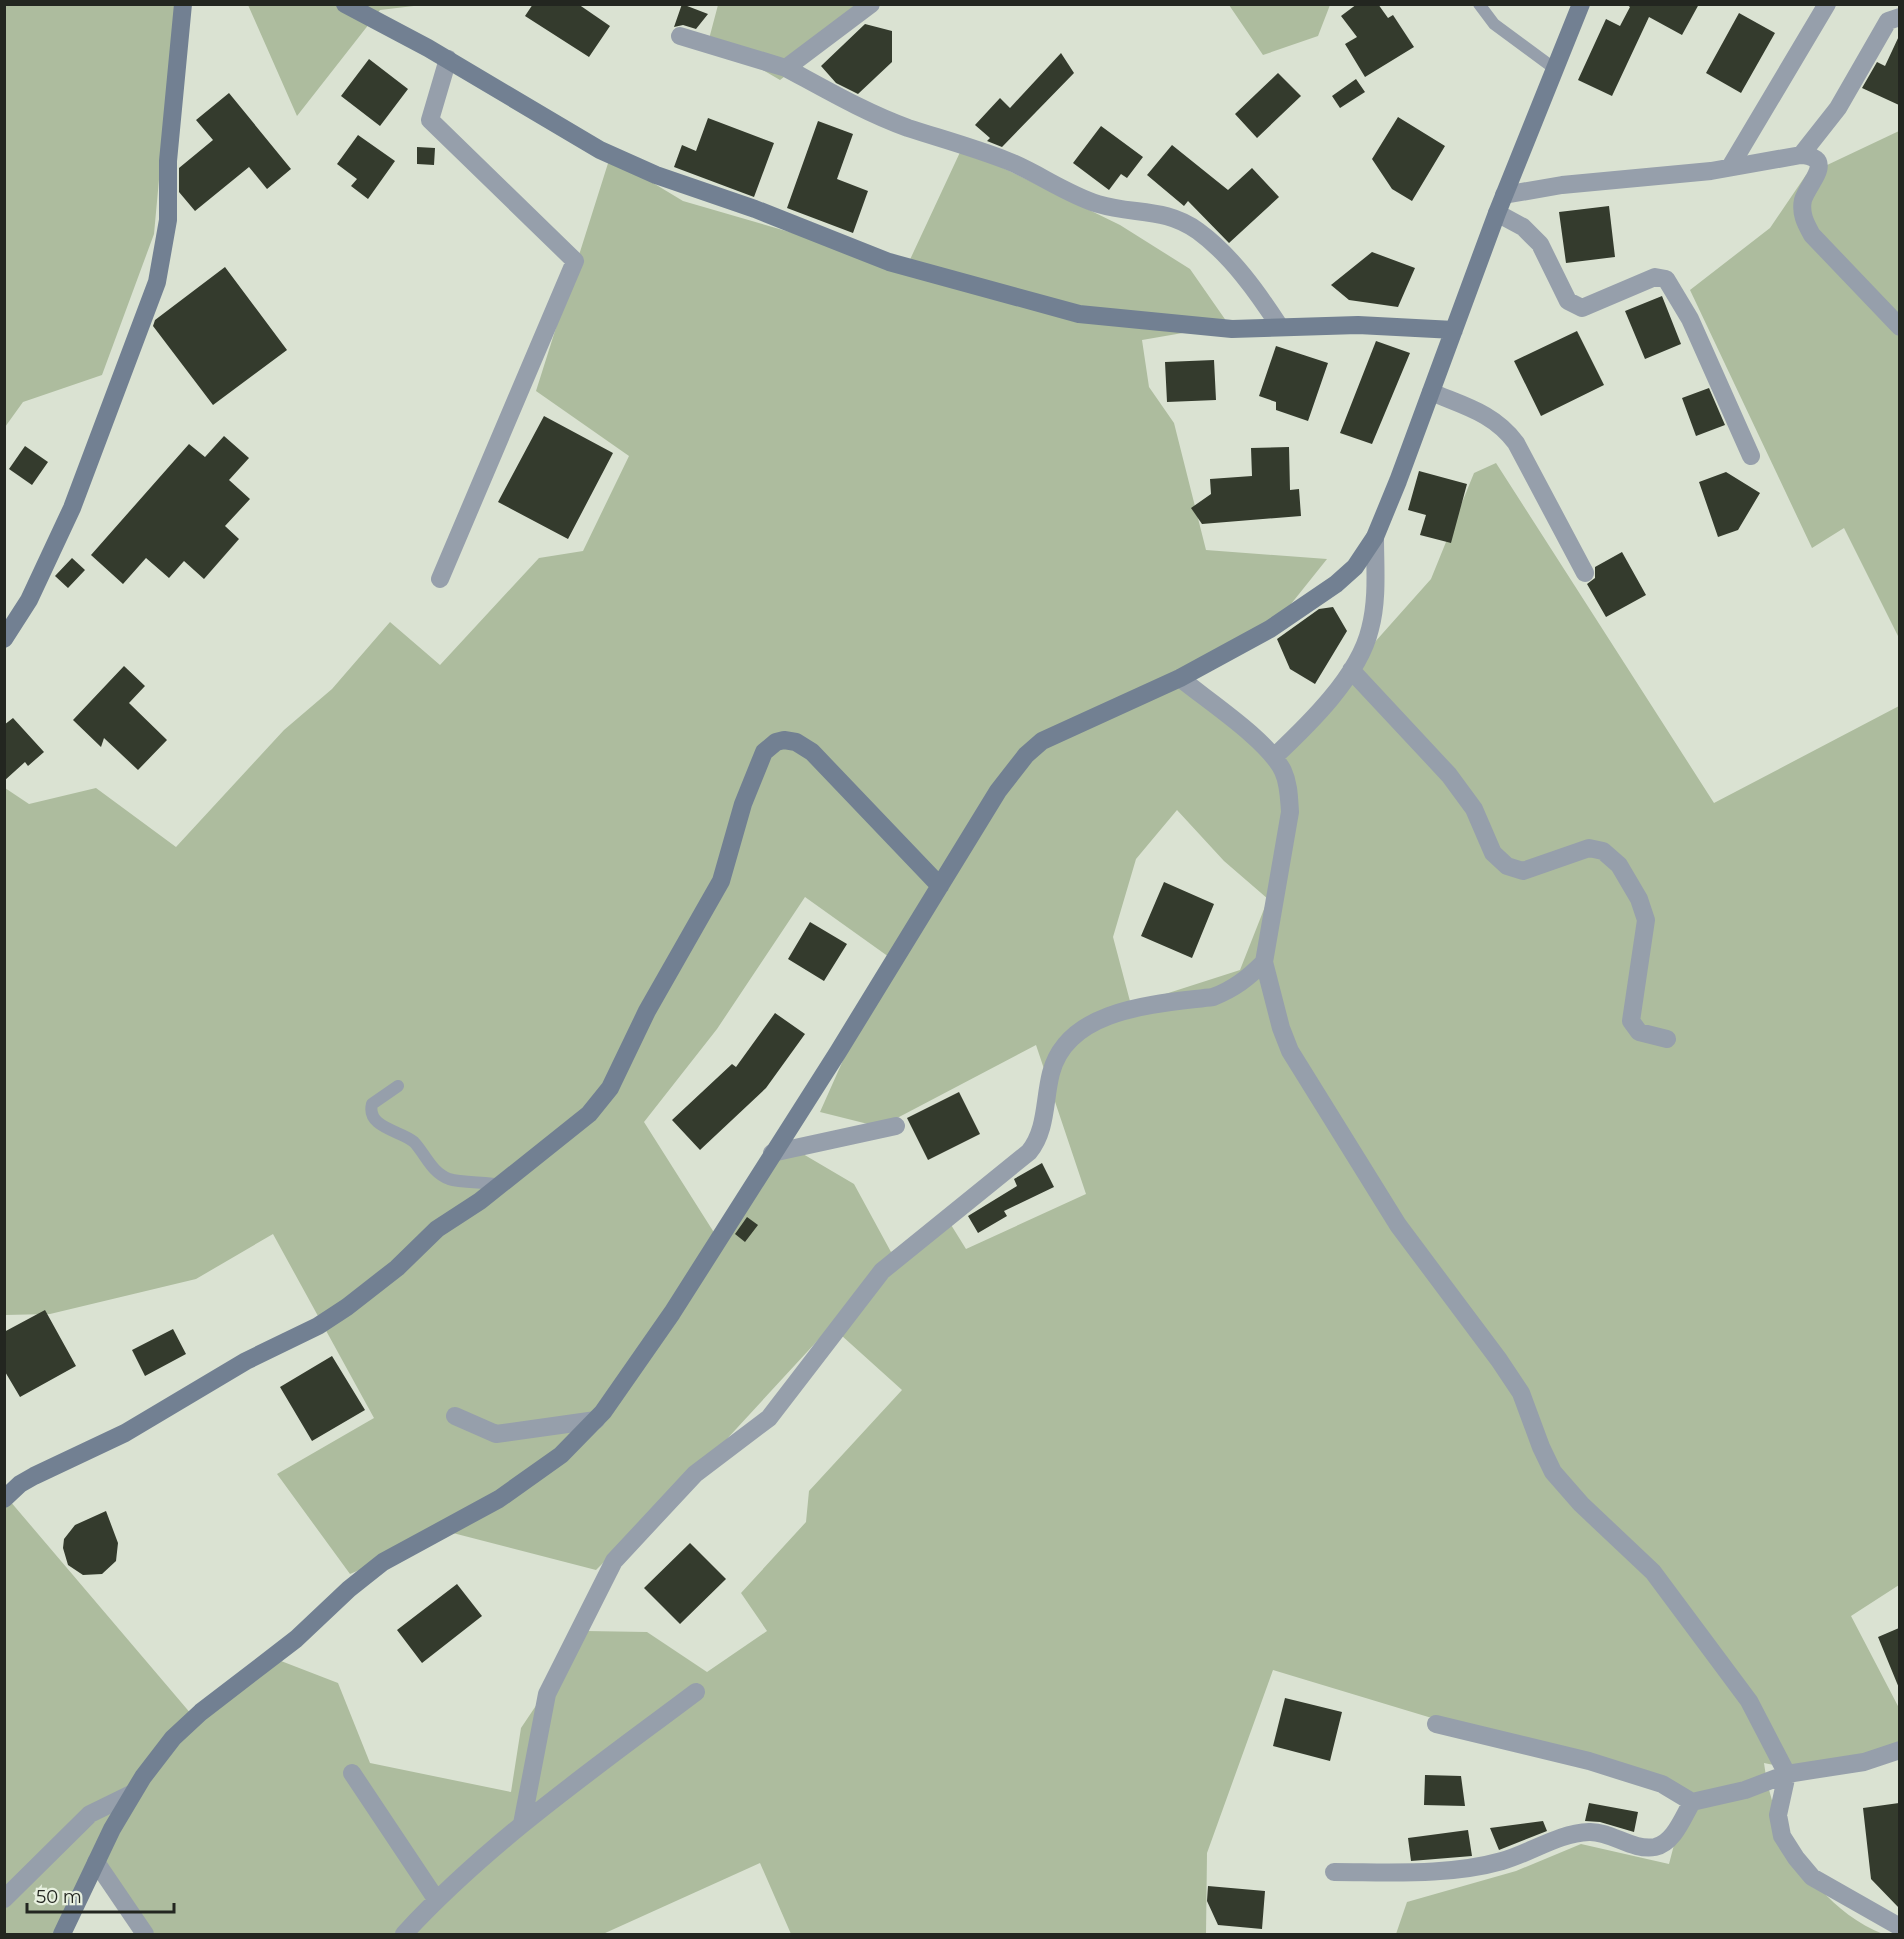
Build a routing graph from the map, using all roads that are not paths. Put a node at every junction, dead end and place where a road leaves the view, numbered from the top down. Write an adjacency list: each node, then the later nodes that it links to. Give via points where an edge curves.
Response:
1 (183, 4): 24 (street, via 168,161 168,220 157,282 72,508 29,600)
2 (345, 4): 9 (street)
3 (871, 4): 10 (street)
4 (1479, 4): 11 (lane, via 1494,24)
5 (1581, 4): 11 (street)
6 (1827, 4): 13 (street)
7 (1899, 16): 12 (street, via 1888,21 1838,108)
8 (680, 36): 10 (street)
9 (448, 59): 16 (street, via 600,150 656,175 890,262 1079,314 1232,329); 23 (street, via 430,120 576,261)
10 (786, 68): 16 (street, via 908,128 964,143 1098,204 1176,218 1198,231 1232,265 1262,298)
11 (1555, 69): 14 (street)
12 (1801, 155): 13 (street); 17 (street, via 1812,156 1819,168 1803,200 1803,217 1812,236)
13 (1730, 167): 14 (street)
14 (1504, 195): 15 (street)
15 (1497, 213): 18 (street); 20 (street, via 1532,234 1568,301 1574,305 1582,308 1655,277 1666,279 1690,319)
16 (1281, 327): 18 (street, via 1358,325)
17 (1899, 327)
18 (1454, 330): 19 (street)
19 (1431, 392): 21 (street); 22 (street, via 1503,425)
20 (1751, 456)
21 (1375, 537): 25 (street, via 1375,603 1370,632); 26 (street, via 1355,567 1327,591 1270,629)
22 (1585, 573)
23 (440, 579)
24 (4, 639)
25 (1351, 670): 27 (street, via 1299,734); 30 (street, via 1449,775 1474,809 1493,853 1507,866 1523,871 1589,848 1603,850 1619,865 1646,920 1631,1021 1640,1032)
26 (1180, 678): 27 (street); 28 (street, via 1063,730 1026,754 998,791)
27 (1274, 758): 29 (street, via 1289,792 1290,812)
28 (940, 886): 33 (street); 34 (street, via 812,752 784,740 769,747 753,774 721,881 647,1011 610,1088 589,1114)
29 (1264, 962): 42 (street, via 1290,1051 1398,1225 1521,1393 1553,1472 1653,1572 1737,1683); 45 (street, via 1243,982 1213,997 1121,1012 1090,1026 1066,1044 1051,1072 1040,1136 1029,1152 882,1271 769,1418 695,1474 614,1562 547,1694)
30 (1666, 1039)
31 (398, 1086): 34 (lane, via 372,1104 373,1115 381,1124 413,1141 432,1167 449,1179)
32 (896, 1126): 33 (street)
33 (772, 1153): 36 (street, via 672,1313)
34 (501, 1185): 37 (street, via 437,1229 397,1268 318,1326 246,1361 125,1434 34,1476)
35 (455, 1416): 36 (street, via 496,1434)
36 (596, 1420): 43 (street, via 561,1455 500,1499 384,1562 349,1589 296,1639 173,1738)
37 (4, 1499)
38 (696, 1692): 45 (street)
39 (1436, 1724): 44 (street, via 1589,1761 1662,1784)
40 (1899, 1750): 42 (street, via 1864,1762)
41 (352, 1773): 49 (street)
42 (1787, 1774): 44 (street, via 1745,1790); 50 (street, via 1778,1815 1782,1836 1796,1858 1812,1877)
43 (133, 1793): 46 (street); 48 (street, via 90,1814)
44 (1692, 1802): 47 (street, via 1671,1837 1655,1847 1586,1832 1502,1861 1449,1869)
45 (522, 1824): 49 (street)
46 (96, 1862): 51 (street); 52 (street)
47 (1334, 1872)
48 (4, 1899)
49 (436, 1899): 53 (street)
50 (1899, 1927)
51 (62, 1935)
52 (145, 1935)
53 (404, 1935)

